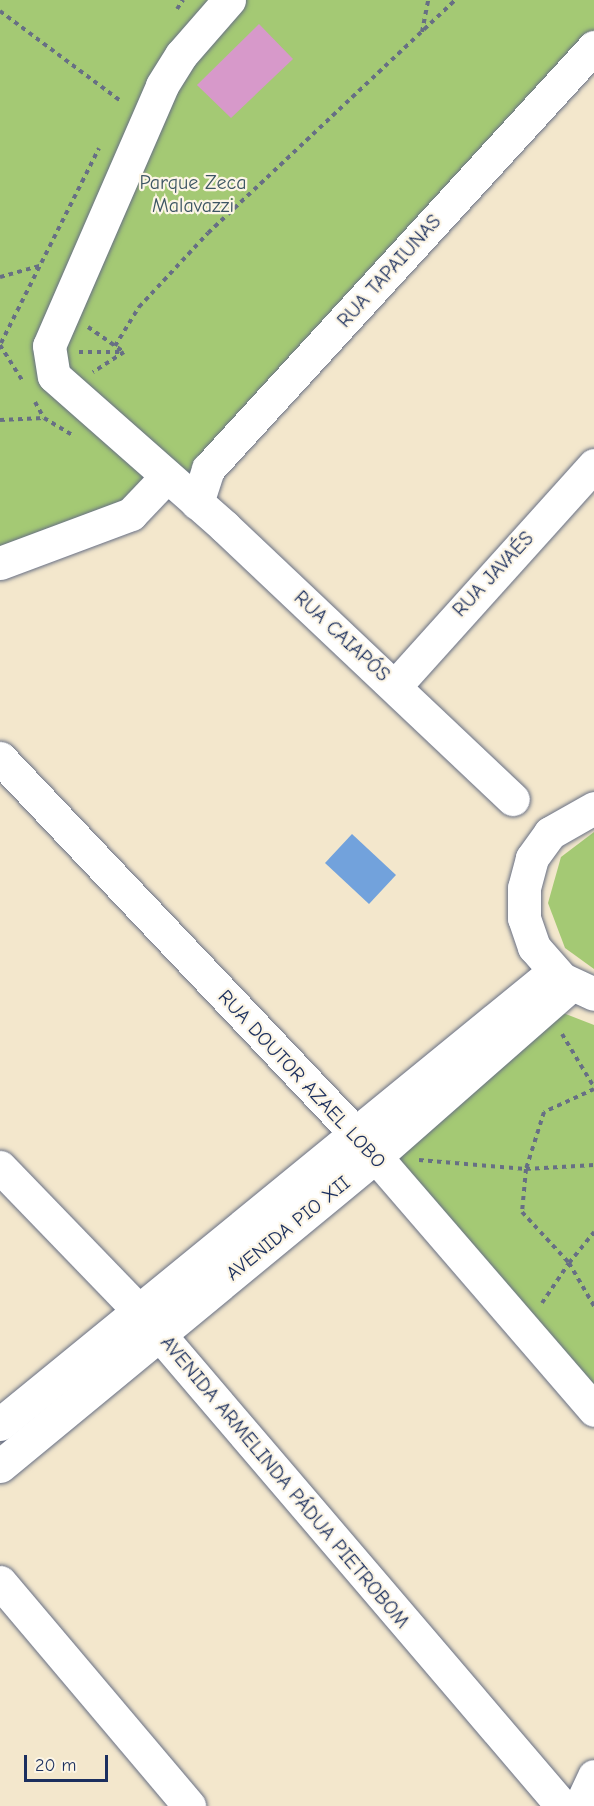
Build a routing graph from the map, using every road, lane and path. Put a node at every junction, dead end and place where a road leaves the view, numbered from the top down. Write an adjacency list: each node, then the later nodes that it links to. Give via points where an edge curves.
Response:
1 (183, 0): 6 (path)
2 (229, 0): 21 (street, via 181,55 162,86)
3 (428, 0): 7 (path)
4 (455, 0): 7 (path)
5 (0, 11): 10 (path)
6 (171, 18)
7 (422, 32): 19 (path, via 208,232 140,307)
8 (594, 47): 25 (street, RUA TAPAIUNAS, via 208,469)
9 (126, 92): 10 (path)
10 (122, 102): 11 (path)
11 (117, 113)
12 (101, 143): 13 (path)
13 (39, 266): 14 (path); 18 (path)
14 (0, 277)
15 (89, 314): 16 (path)
16 (85, 325): 17 (path); 19 (path)
17 (82, 334)
18 (2, 344)
19 (116, 346): 20 (path)
20 (124, 352): 21 (path); 22 (path)
21 (69, 353): 24 (street, RUA CAIAPÓS, via 54,376)
22 (88, 376)
23 (594, 465): 27 (street, RUA JAVAÉS)
24 (167, 476): 25 (street, RUA CAIAPÓS); 26 (street, via 131,514)
25 (197, 502): 27 (street, RUA CAIAPÓS)
26 (0, 563)
27 (396, 685): 29 (street, RUA CAIAPÓS)
28 (0, 758): 34 (street, RUA DOUTOR AZAEL LOBO)
29 (513, 799)
30 (594, 808): 31 (street, via 550,833 532,858 524,888 524,918 534,947)
31 (573, 984): 34 (street, AVENIDA PIO XII)
32 (558, 1026): 33 (path)
33 (594, 1088): 38 (path, via 544,1112)
34 (366, 1146): 42 (street, AVENIDA PIO XII); 43 (street, RUA DOUTOR AZAEL LOBO)
35 (409, 1160): 38 (path)
36 (594, 1165): 38 (path)
37 (0, 1167): 42 (street, AVENIDA ARMELINDA PÁDUA PIETROBOM)
38 (526, 1169): 40 (path, via 522,1212)
39 (594, 1232): 40 (path)
40 (569, 1263): 41 (path); 43 (path)
41 (594, 1306)
42 (150, 1323): 45 (street, AVENIDA PIO XII); 46 (street, AVENIDA PIO XII); 50 (street, AVENIDA ARMELINDA PÁDUA PIETROBOM)
43 (524, 1329): 44 (street, RUA DOUTOR AZAEL LOBO)
44 (594, 1410)
45 (0, 1424)
46 (0, 1466)
47 (0, 1582): 49 (street)
48 (594, 1776): 51 (street)
49 (189, 1806)
50 (562, 1806)
51 (580, 1806)

